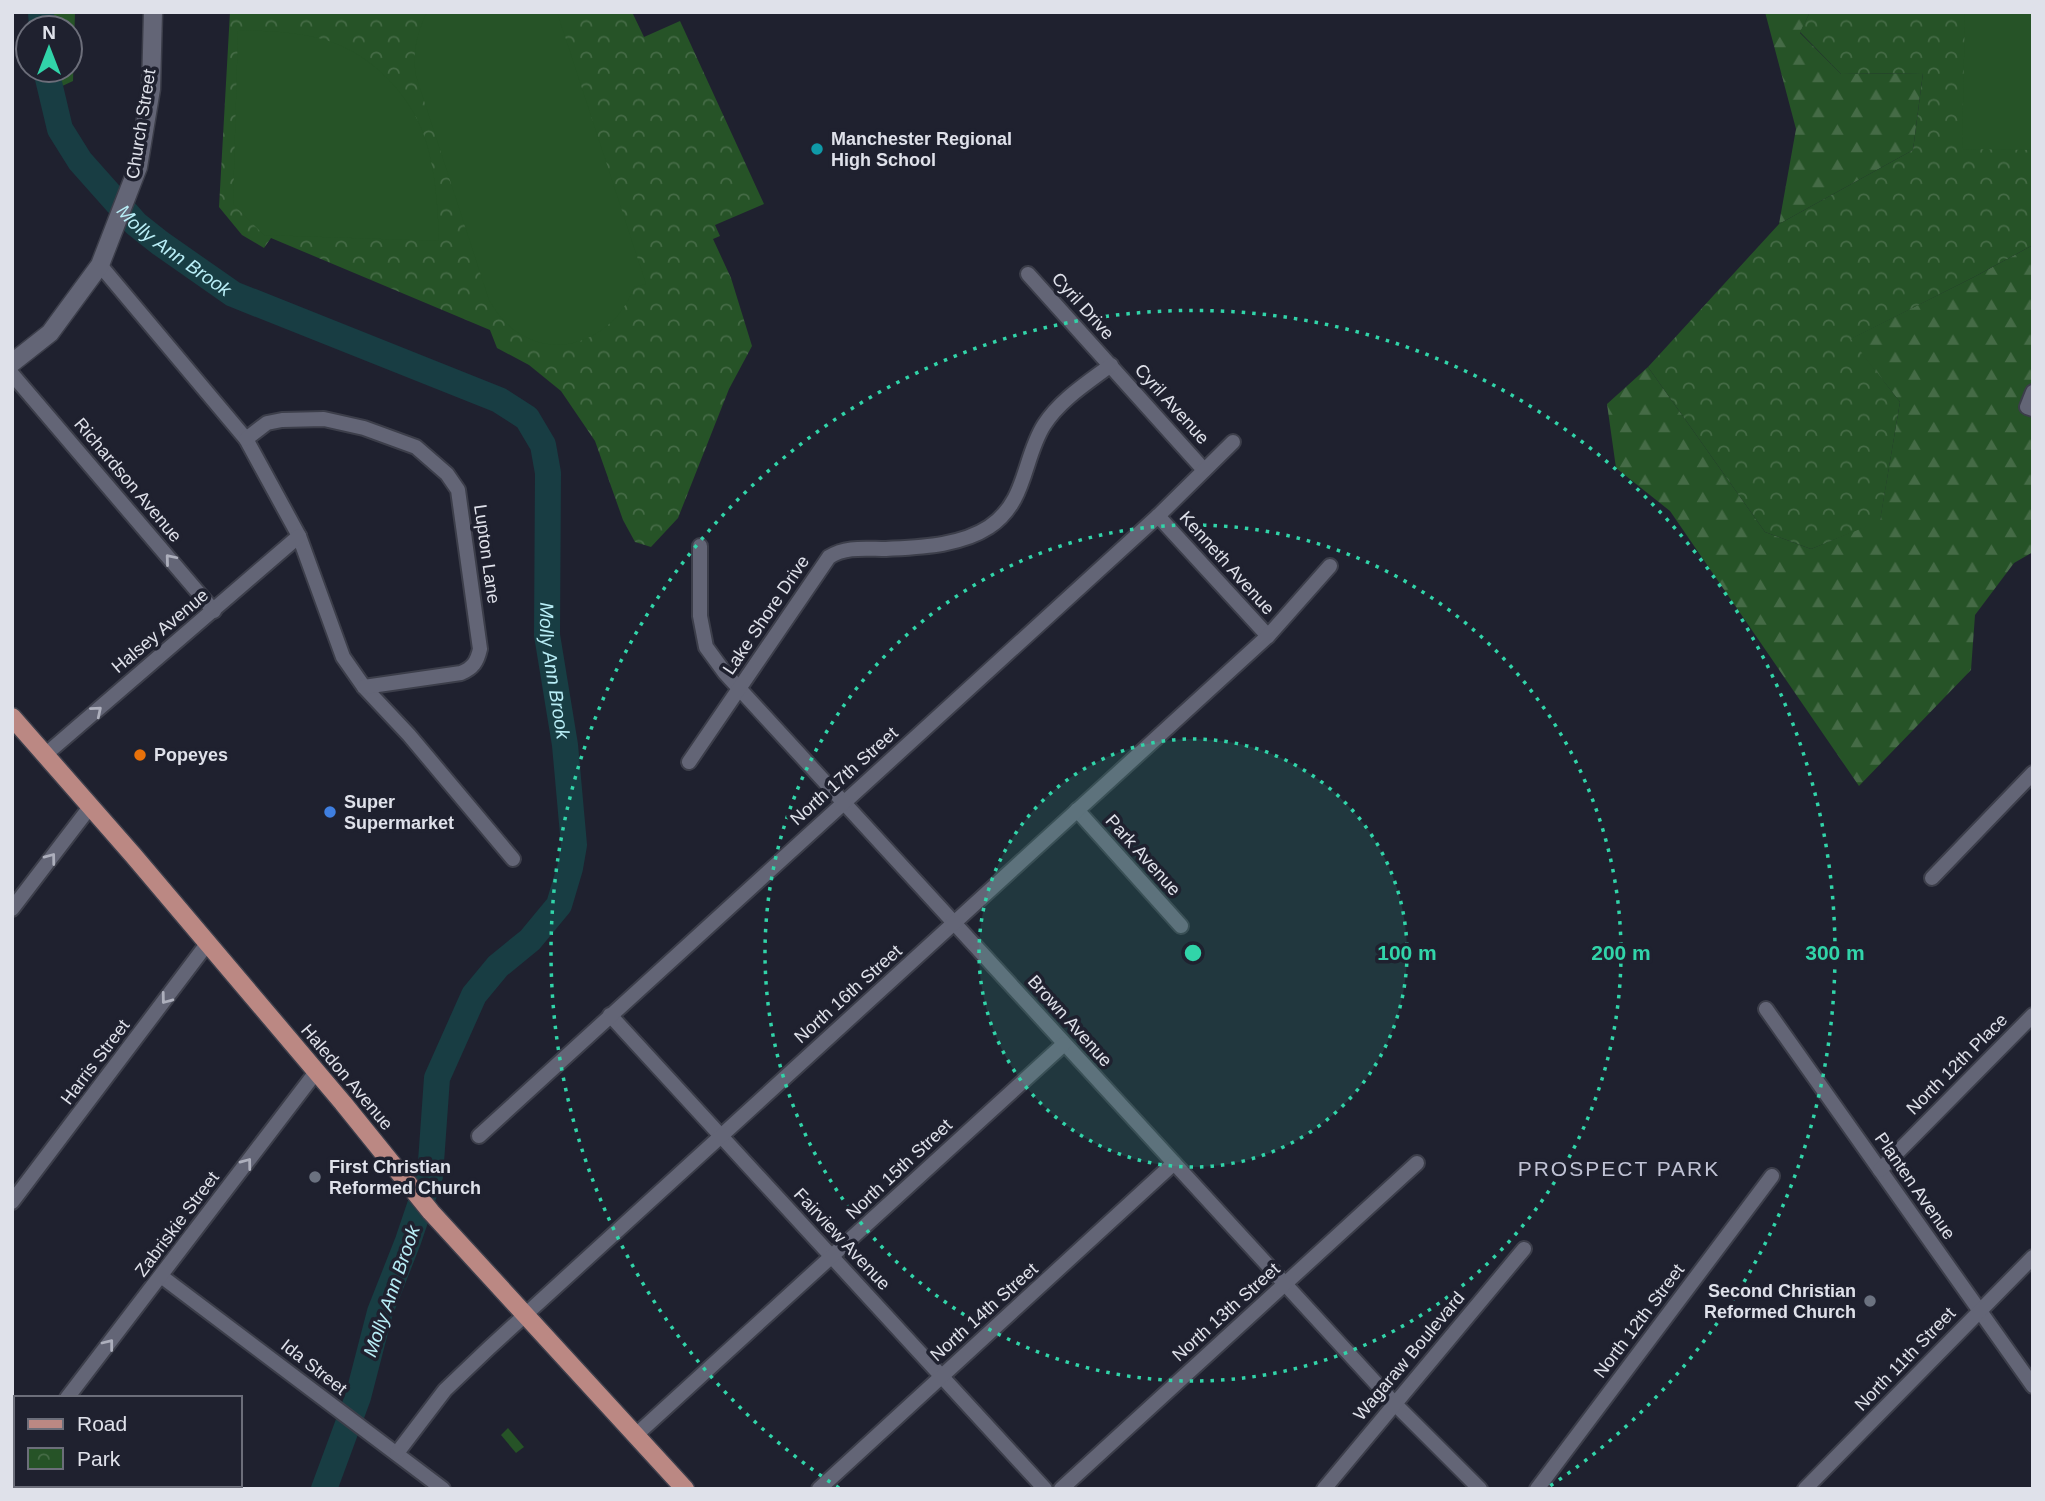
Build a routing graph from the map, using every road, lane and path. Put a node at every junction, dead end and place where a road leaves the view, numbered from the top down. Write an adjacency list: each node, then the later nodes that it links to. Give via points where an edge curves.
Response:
1 (153, 12): 2 (street, Church Street, via 150,89 134,182)
2 (100, 265): 4 (street, Church Street, via 50,333); 9 (street)
3 (1028, 274): 5 (street, Cyril Drive)
4 (12, 363)
5 (1111, 365): 11 (street, Cyril Avenue); 19 (street, Lake Shore Drive, via 1064,401 1043,426 1011,507 1002,517 965,540 836,552)
6 (12, 374): 16 (street, Richardson Avenue, one-way to 6)
7 (2033, 393): 8 (street)
8 (2030, 408)
9 (246, 439): 13 (street); 18 (street, Lupton Lane, via 267,423 282,420 324,419 364,428 416,447 458,490 480,649 477,659 472,669 461,673)
10 (1233, 442): 11 (street, North 17th Street)
11 (1204, 470): 12 (street, North 17th Street)
12 (1158, 516): 17 (street, Kenneth Avenue); 24 (street, North 17th Street)
13 (299, 536): 16 (street, Halsey Avenue); 18 (street, via 343,657)
14 (699, 547): 19 (street, Brown Avenue, via 700,616 706,647)
15 (1330, 566): 17 (street, North 16th Street)
16 (214, 611): 21 (street, Halsey Avenue, one-way to 16)
17 (1268, 636): 26 (street, North 16th Street)
18 (364, 687): 27 (street)
19 (739, 689): 22 (street, Lake Shore Drive); 24 (street, Brown Avenue)
20 (12, 717): 21 (main road, Haledon Avenue)
21 (45, 755): 25 (main road, Haledon Avenue)
22 (689, 762)
23 (2033, 773): 28 (street)
24 (844, 803): 30 (street, Brown Avenue); 34 (street, North 17th Street)
25 (90, 807): 29 (street, one-way to 25); 32 (main road, Haledon Avenue)
26 (1077, 810): 30 (street, North 16th Street); 31 (street, Park Avenue)
27 (513, 859)
28 (1932, 878)
29 (12, 909)
30 (955, 923): 36 (street, Brown Avenue); 38 (street, North 16th Street)
31 (1181, 926)
32 (207, 944): 37 (main road, Haledon Avenue); 44 (street, Harris Street, one-way to 44)
33 (1766, 1009): 42 (street, Planten Avenue)
34 (610, 1015): 38 (street, Fairview Avenue); 39 (street, North 17th Street)
35 (2033, 1015): 42 (street, North 12th Place)
36 (1064, 1044): 40 (street, Brown Avenue); 46 (street, North 15th Street)
37 (316, 1072): 48 (street, Zabriskie Street, one-way to 37); 51 (main road, Haledon Avenue, via 431,1212)
38 (720, 1135): 46 (street, Fairview Avenue); 51 (street, North 16th Street)
39 (479, 1136)
40 (1174, 1163): 49 (street, Brown Avenue); 52 (street, North 14th Street)
41 (1417, 1163): 49 (street, North 13th Street)
42 (1880, 1170): 50 (street, Planten Avenue)
43 (1772, 1175): 65 (street, North 12th Street)
44 (12, 1202)
45 (1524, 1249): 55 (street, Wagaraw Boulevard)
46 (832, 1256): 52 (street, Fairview Avenue); 56 (street, North 15th Street)
47 (2033, 1257): 50 (street, North 11th Street)
48 (161, 1276): 54 (street, Zabriskie Street, one-way to 48); 57 (street, Ida Street)
49 (1284, 1285): 55 (street, Brown Avenue); 62 (street, North 13th Street)
50 (1980, 1311): 53 (street, Planten Avenue); 66 (street, North 11th Street)
51 (526, 1315): 56 (main road, Haledon Avenue); 57 (street, North 16th Street, via 445,1390)
52 (942, 1376): 60 (street, North 14th Street); 61 (street, Fairview Avenue)
53 (2033, 1386)
54 (69, 1396)
55 (1395, 1404): 63 (street, Wagaraw Boulevard); 64 (street, Brown Avenue)
56 (636, 1435): 59 (main road, Haledon Avenue)
57 (397, 1453): 58 (street, Ida Street)
58 (443, 1489)
59 (685, 1489)
60 (819, 1489)
61 (1045, 1489)
62 (1060, 1489)
63 (1324, 1489)
64 (1480, 1489)
65 (1536, 1489)
66 (1805, 1489)

